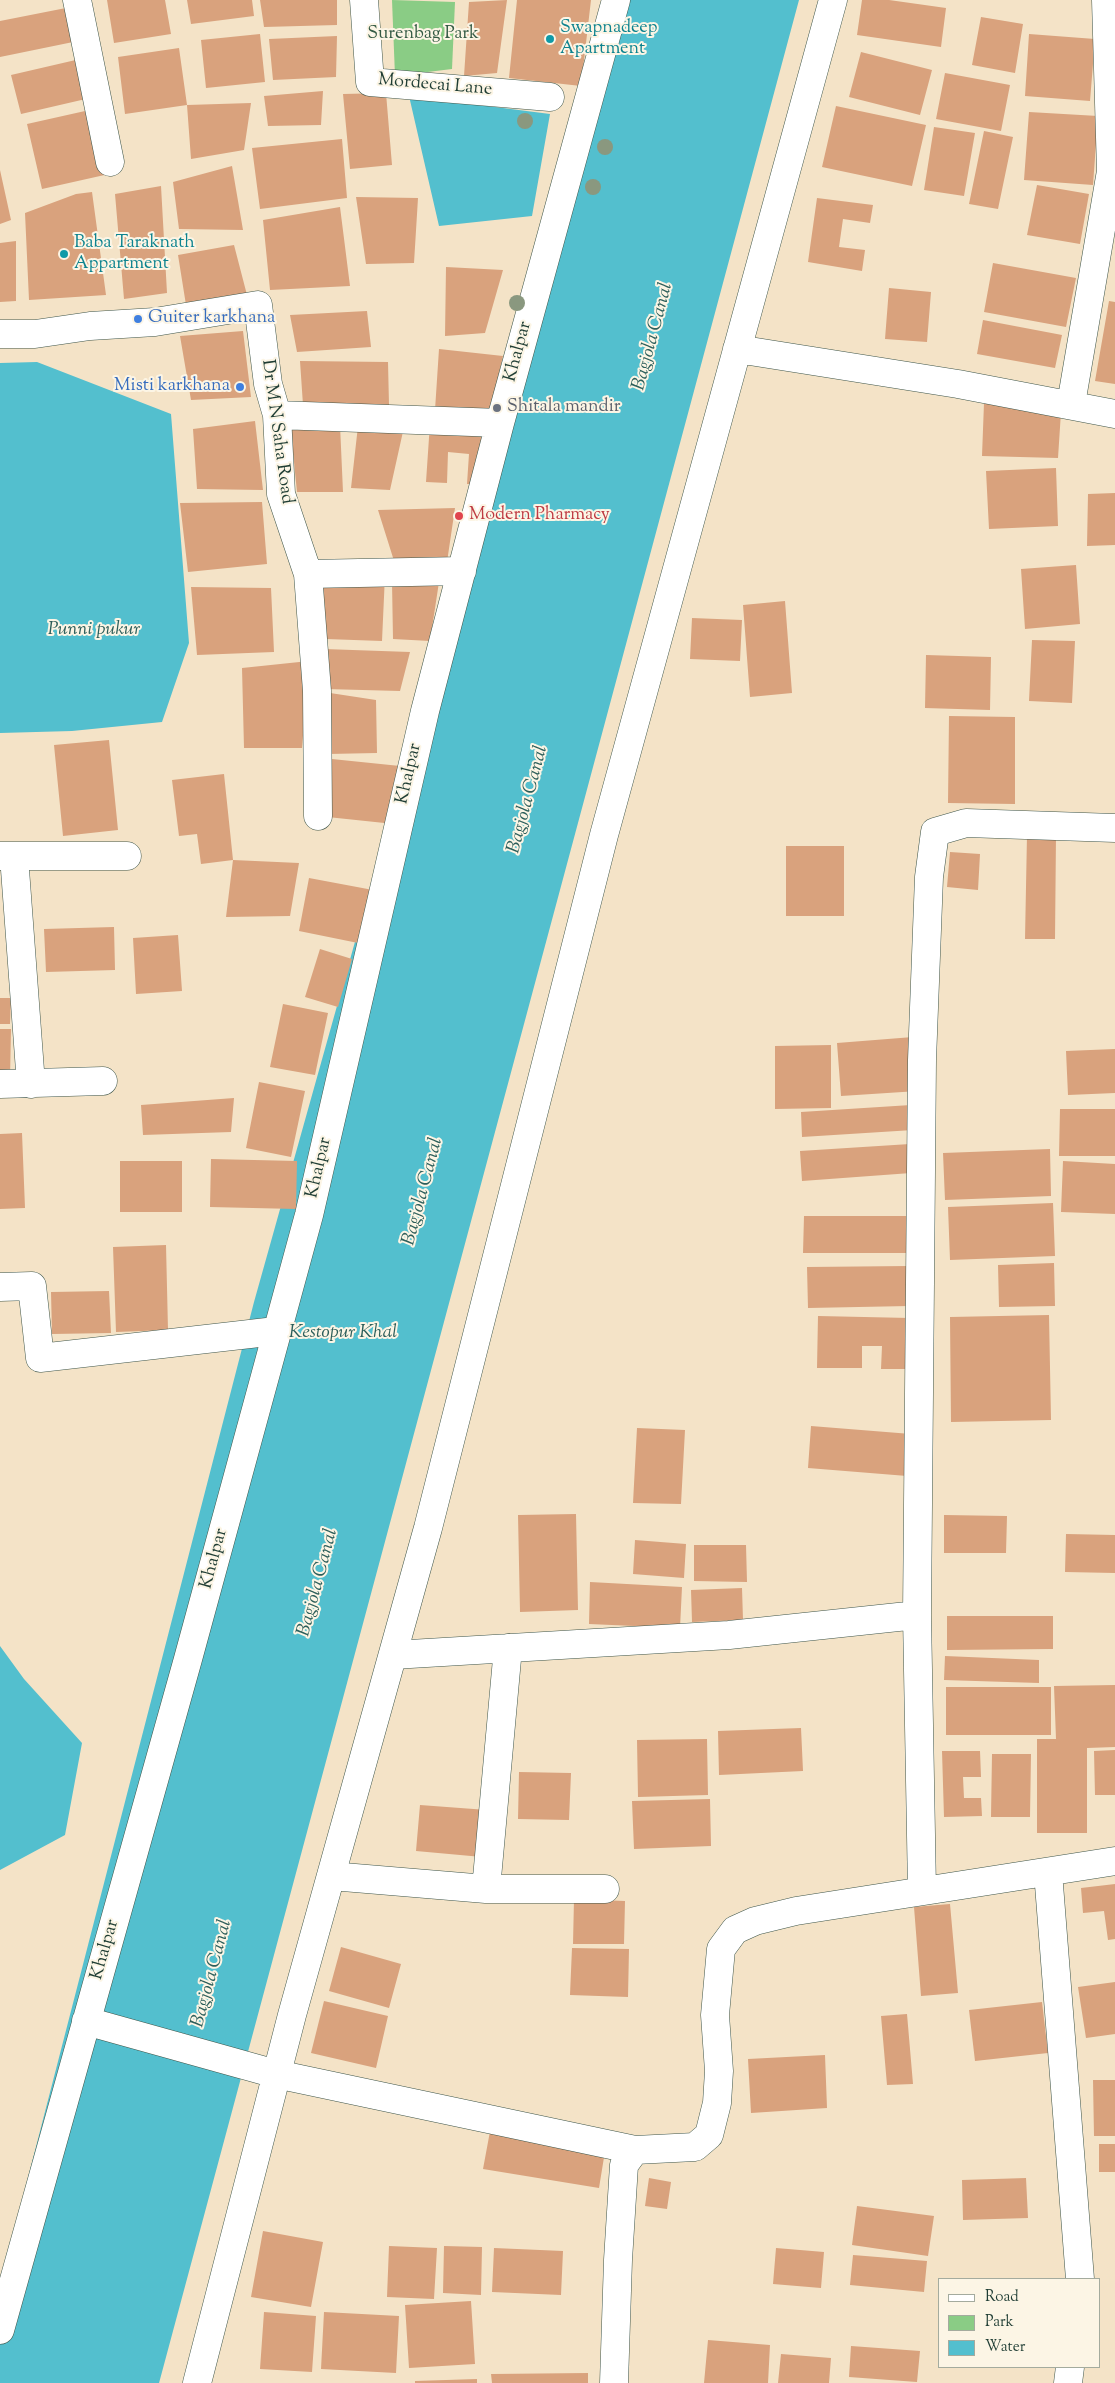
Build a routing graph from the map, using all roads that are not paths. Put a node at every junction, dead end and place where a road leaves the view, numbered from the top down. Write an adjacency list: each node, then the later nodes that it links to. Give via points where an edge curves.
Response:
1 (77, 0): 7 (street)
2 (364, 0): 6 (street, Mordecai Lane, via 370,82)
3 (616, 0): 14 (street, Khalpar)
4 (833, 0): 10 (street)
5 (1106, 0): 8 (street)
6 (550, 97)
7 (110, 162)
8 (1113, 171): 11 (street)
9 (0, 334): 13 (street, Dr M N Saha Road, via 35,334 155,322 258,306 268,384)
10 (737, 349): 11 (street); 28 (street, via 604,835 431,1518)
11 (1071, 404): 12 (street)
12 (1115, 414)
13 (277, 415): 14 (street); 16 (street, Dr M N Saha Road, via 281,494)
14 (500, 423): 15 (street, Khalpar)
15 (462, 571): 16 (street); 25 (street, Khalpar, via 425,711 309,1215)
16 (308, 574): 17 (street, Dr M N Saha Road, via 318,691)
17 (318, 816)
18 (1115, 828): 26 (street, via 966,823 935,832 929,877 922,1060)
19 (7, 856): 20 (street); 23 (street)
20 (127, 856)
21 (103, 1081): 23 (street)
22 (0, 1084): 23 (street)
23 (31, 1084)
24 (0, 1287): 25 (street, via 32,1286 40,1358)
25 (276, 1331): 35 (street, Khalpar)
26 (918, 1615): 27 (street, via 729,1635); 34 (street)
27 (508, 1648): 28 (street); 32 (street)
28 (393, 1655): 31 (street)
29 (1115, 1861): 30 (street)
30 (1048, 1872): 34 (street); 38 (street)
31 (331, 1876): 32 (street); 36 (street)
32 (486, 1889): 33 (street)
33 (606, 1889)
34 (922, 1890): 37 (street, via 796,1911 755,1921 735,1930 721,1949 714,2015 717,2103 708,2135 695,2147)
35 (86, 2021): 36 (street); 39 (street, Khalpar)
36 (276, 2074): 37 (street); 41 (street)
37 (635, 2150): 42 (street, via 624,2165)
38 (1080, 2278)
39 (0, 2330)
40 (1070, 2368): 43 (street)
41 (197, 2383)
42 (614, 2383)
43 (1068, 2383)

